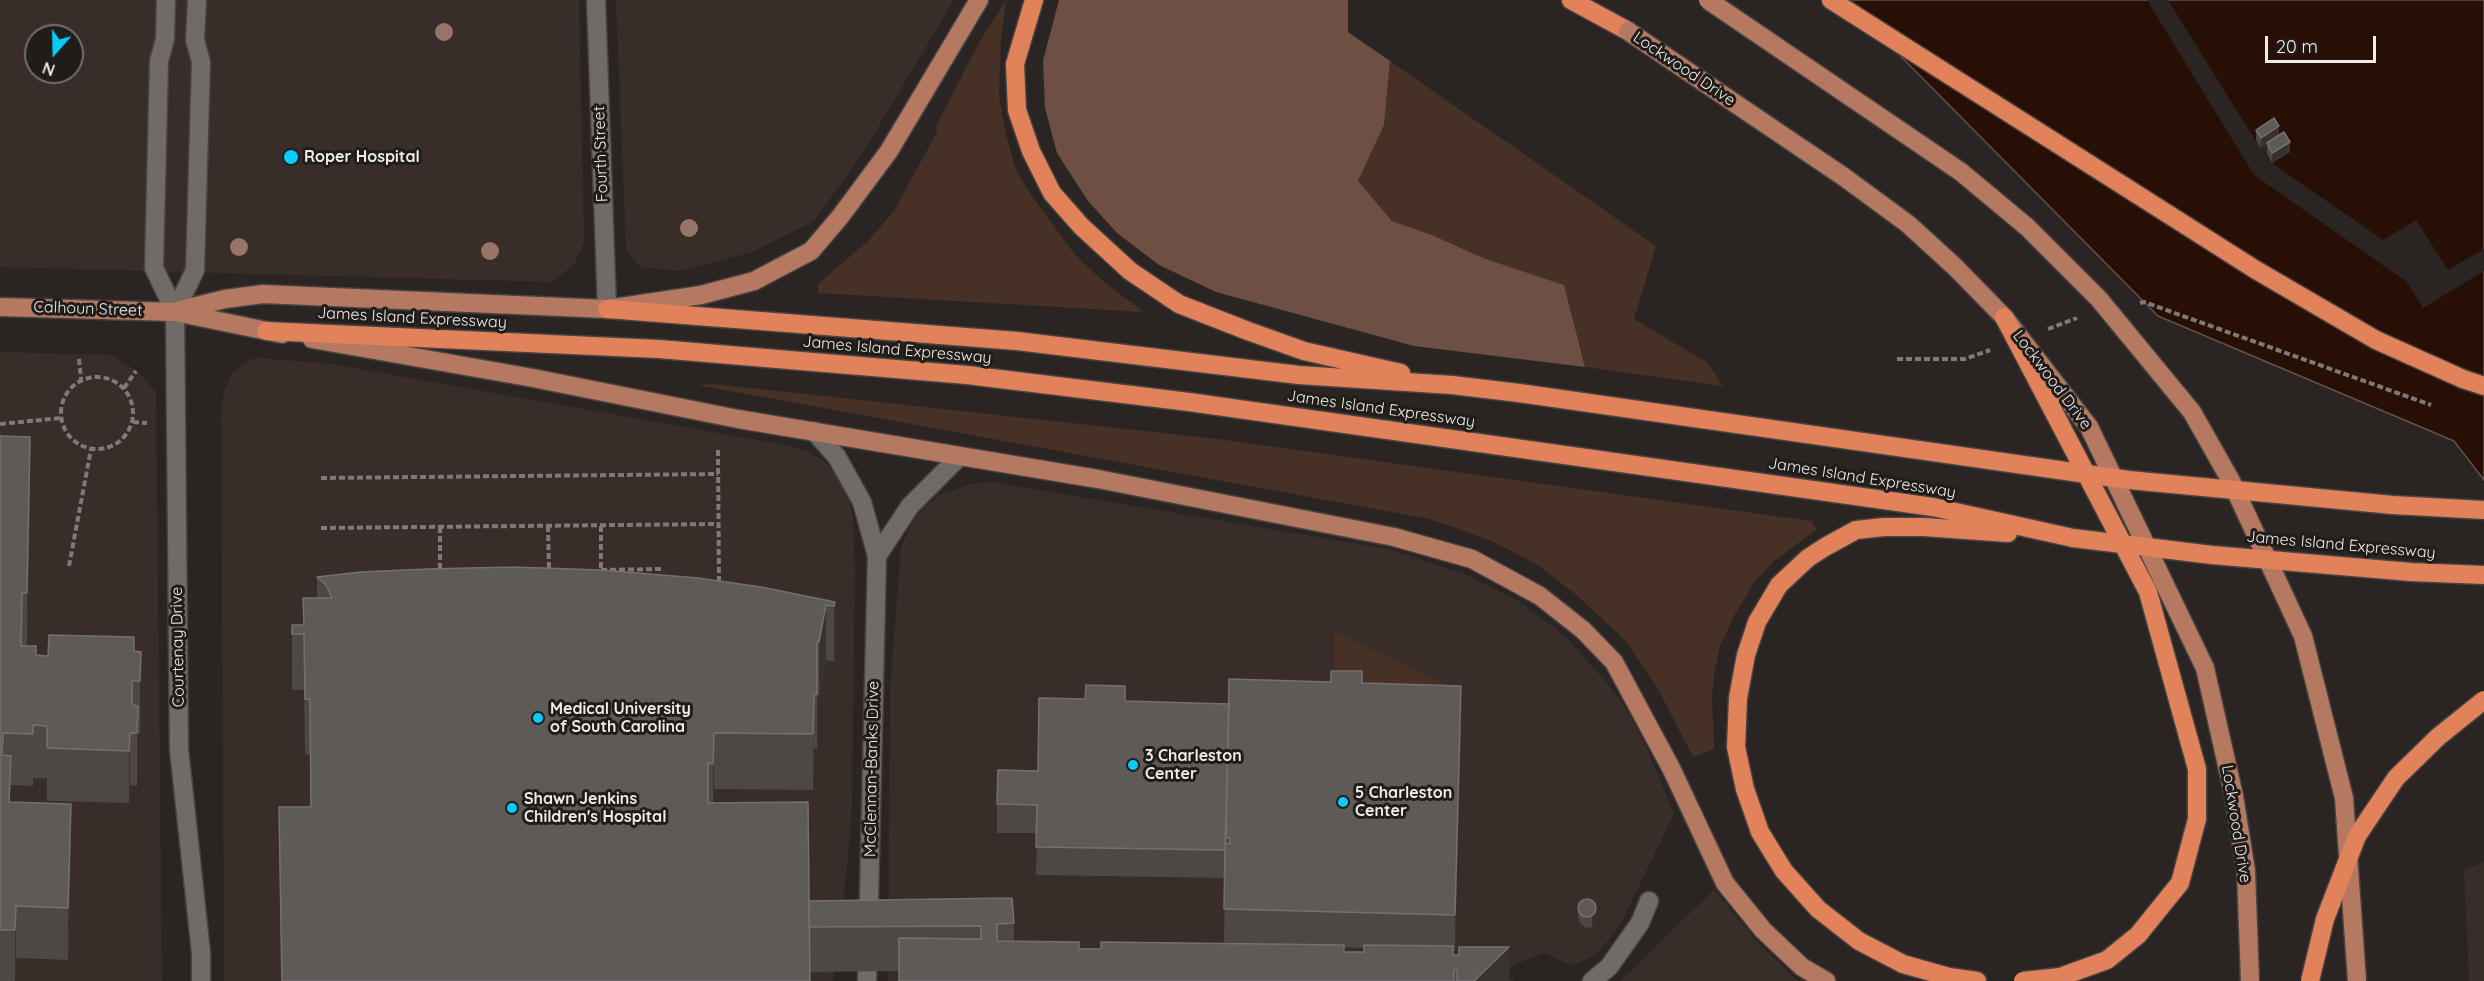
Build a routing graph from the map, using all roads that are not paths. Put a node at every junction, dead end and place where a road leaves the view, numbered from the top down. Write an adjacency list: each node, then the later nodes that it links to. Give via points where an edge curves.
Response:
1 (166, 0): 11 (street)
2 (197, 0): 12 (street)
3 (596, 0): 14 (street, Fourth Street)
4 (979, 0): 14 (main road, Calhoun Street, via 889,150 812,251 754,281 701,295)
5 (1034, 0): 18 (highway, via 1015,64 1017,110 1031,151 1052,193 1130,272 1179,304 1305,351)
6 (1571, 0): 10 (highway)
7 (1583, 0): 10 (main road, Lockwood Drive)
8 (1708, 0): 36 (main road, bridge, via 1961,172 2027,226 2099,299 2192,412 2231,481 2303,636 2344,798)
9 (1831, 0): 19 (highway, via 2256,270 2376,340)
10 (1628, 31): 16 (main road, Lockwood Drive, bridge, via 1908,224)
11 (165, 39): 12 (street); 15 (street, via 159,61 154,268)
12 (195, 40): 15 (street, via 201,62 195,270)
13 (0, 307): 15 (main road, Calhoun Street)
14 (607, 309): 15 (main road, Calhoun Street, via 263,294); 18 (highway, James Island Expressway, via 1017,341 1299,375)
15 (176, 312): 17 (main road, Calhoun Street); 28 (street, Courtenay Drive, via 179,749)
16 (2004, 317): 33 (highway, bridge, via 2148,592 2197,769 2197,819 2188,861 2180,883 2145,927 2107,960 2060,977); 34 (main road, Lockwood Drive, bridge, via 2089,428 2205,668 2234,796 2246,871)
17 (266, 331): 20 (main road, Calhoun Street); 23 (highway, James Island Expressway, via 659,349 967,375 1188,402 1933,507)
18 (1452, 385): 22 (highway, James Island Expressway, bridge, via 2129,480)
19 (2484, 386)
20 (814, 432): 21 (main road, Calhoun Street); 24 (street, McClennan-Banks Drive, via 837,457 862,502)
21 (960, 456): 24 (street, via 910,506); 31 (main road, Calhoun Street, via 1394,537 1472,558 1540,596 1583,630 1614,662 1671,768 1725,883 1763,930 1802,967)
22 (2484, 510)
23 (2073, 538): 25 (highway, James Island Expressway, bridge, via 2212,555); 32 (highway, via 1924,527 1856,530 1808,558 1779,585 1757,622 1746,655 1737,698 1736,747 1760,832 1784,871 1818,909 1858,941 1903,964)
24 (877, 556): 29 (street, McClennan-Banks Drive)
25 (2484, 575)
26 (2484, 700): 35 (highway, bridge, via 2396,778 2357,836 2325,919)
27 (1649, 901): 30 (street, via 1640,923 1609,967)
28 (201, 981)
29 (867, 981)
30 (1592, 981)
31 (1826, 981)
32 (1977, 981)
33 (2023, 981)
34 (2250, 981)
35 (2310, 981)
36 (2357, 981)

